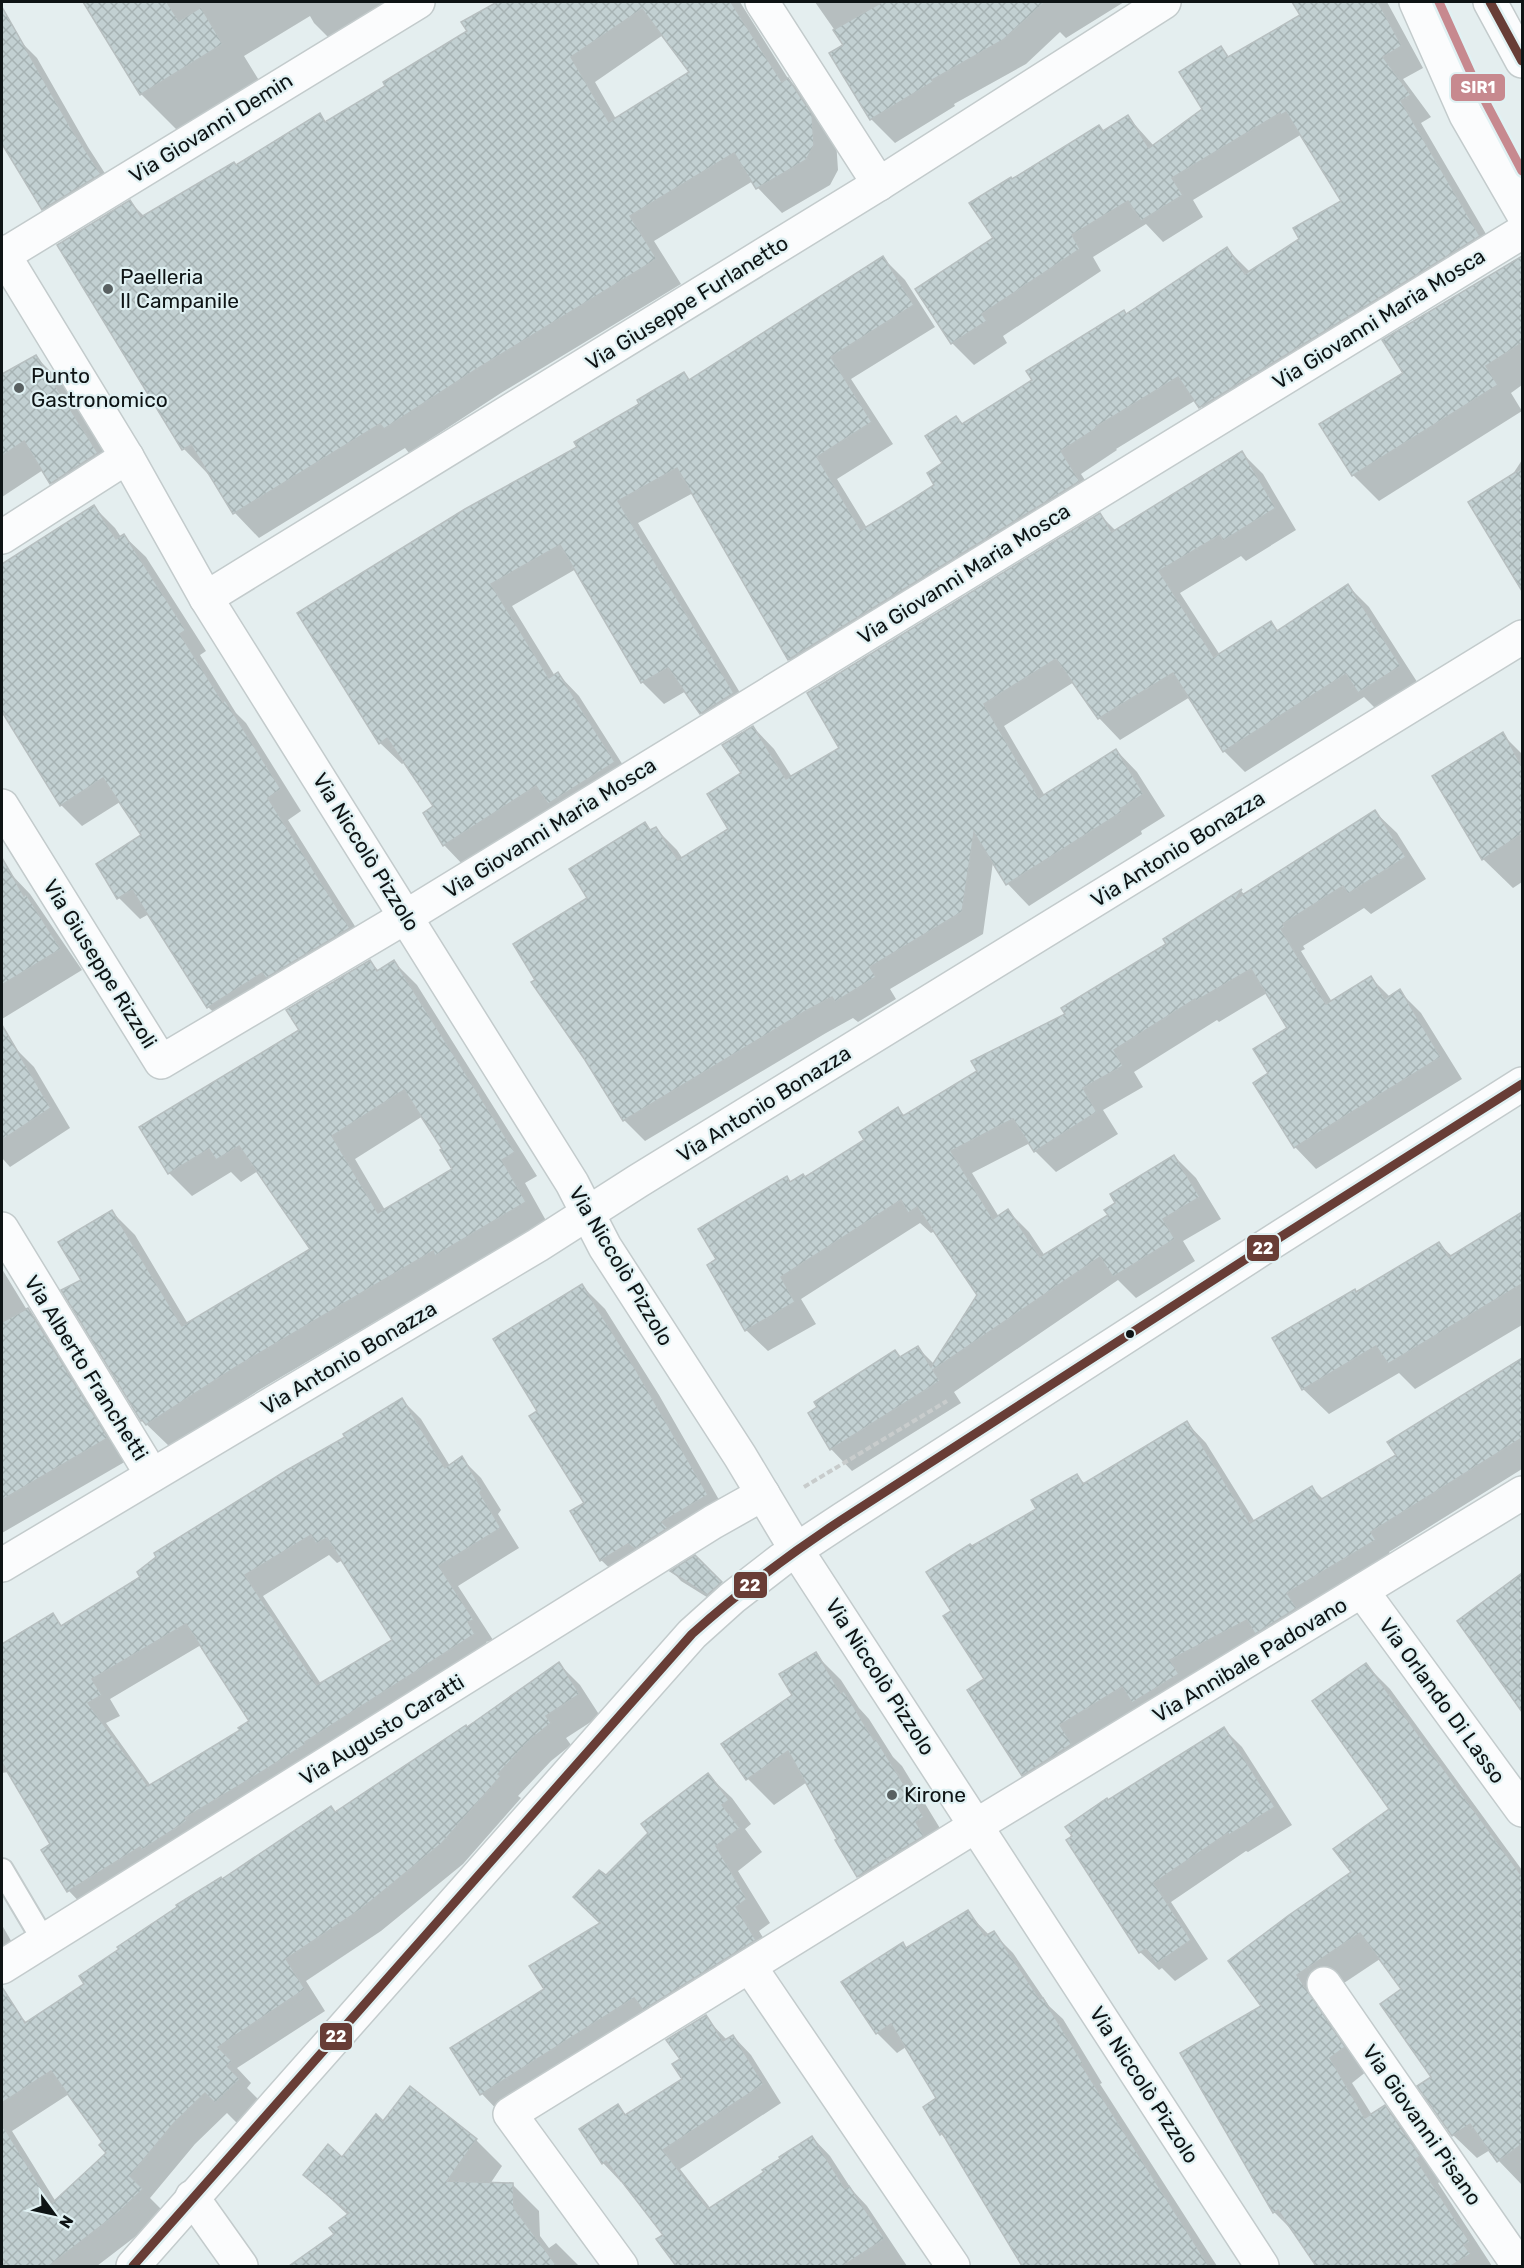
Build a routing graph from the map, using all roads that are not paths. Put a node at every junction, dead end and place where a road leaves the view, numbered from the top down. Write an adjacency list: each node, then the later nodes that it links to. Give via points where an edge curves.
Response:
1 (418, 2): 10 (street, Via Giovanni Demin)
2 (762, 2): 7 (street)
3 (1164, 2): 7 (street, Via Giuseppe Furlanetto)
4 (1416, 2): 8 (street, via 1466,115)
5 (1490, 2): 6 (street)
6 (1518, 43)
7 (879, 184): 13 (street, Via Giuseppe Furlanetto)
8 (1522, 212)
9 (1522, 232): 16 (street, Via Giovanni Maria Mosca)
10 (3, 253): 11 (street, Via Niccolò Pizzolo)
11 (127, 457): 12 (street); 13 (street, Via Niccolò Pizzolo)
12 (2, 537)
13 (206, 598): 16 (street, Via Niccolò Pizzolo)
14 (1522, 637): 18 (street, Via Antonio Bonazza)
15 (2, 806): 16 (street, Via Giuseppe Rizzoli, via 161,1062)
16 (407, 916): 18 (street, Via Niccolò Pizzolo)
17 (1522, 1084): 23 (street)
18 (587, 1213): 20 (street, Via Antonio Bonazza); 22 (street, Via Niccolò Pizzolo)
19 (2, 1229): 20 (street, Via Alberto Franchetti)
20 (152, 1475): 24 (street, Via Antonio Bonazza)
21 (1522, 1493): 25 (street, Via Annibale Padovano)
22 (763, 1494): 23 (street, Via Niccolò Pizzolo); 29 (street, Via Augusto Caratti)
23 (797, 1551): 27 (street, Via Niccolò Pizzolo); 33 (street, via 766,1571 693,1634)
24 (2, 1565)
25 (1362, 1592): 26 (street, Via Orlando Di Lasso); 27 (street, Via Annibale Padovano)
26 (1522, 1809)
27 (976, 1825): 31 (street, Via Annibale Padovano); 38 (street, Via Niccolò Pizzolo)
28 (2, 1870): 29 (lane)
29 (44, 1941): 30 (street, Via Augusto Caratti)
30 (2, 1967)
31 (750, 1967): 36 (street, Via Annibale Padovano, via 510,2114); 37 (street)
32 (1324, 1984): 39 (street, Via Giovanni Pisano)
33 (192, 2197): 34 (street); 35 (street)
34 (133, 2266)
35 (241, 2266)
36 (621, 2266)
37 (952, 2266)
38 (1262, 2266)
39 (1519, 2266)

